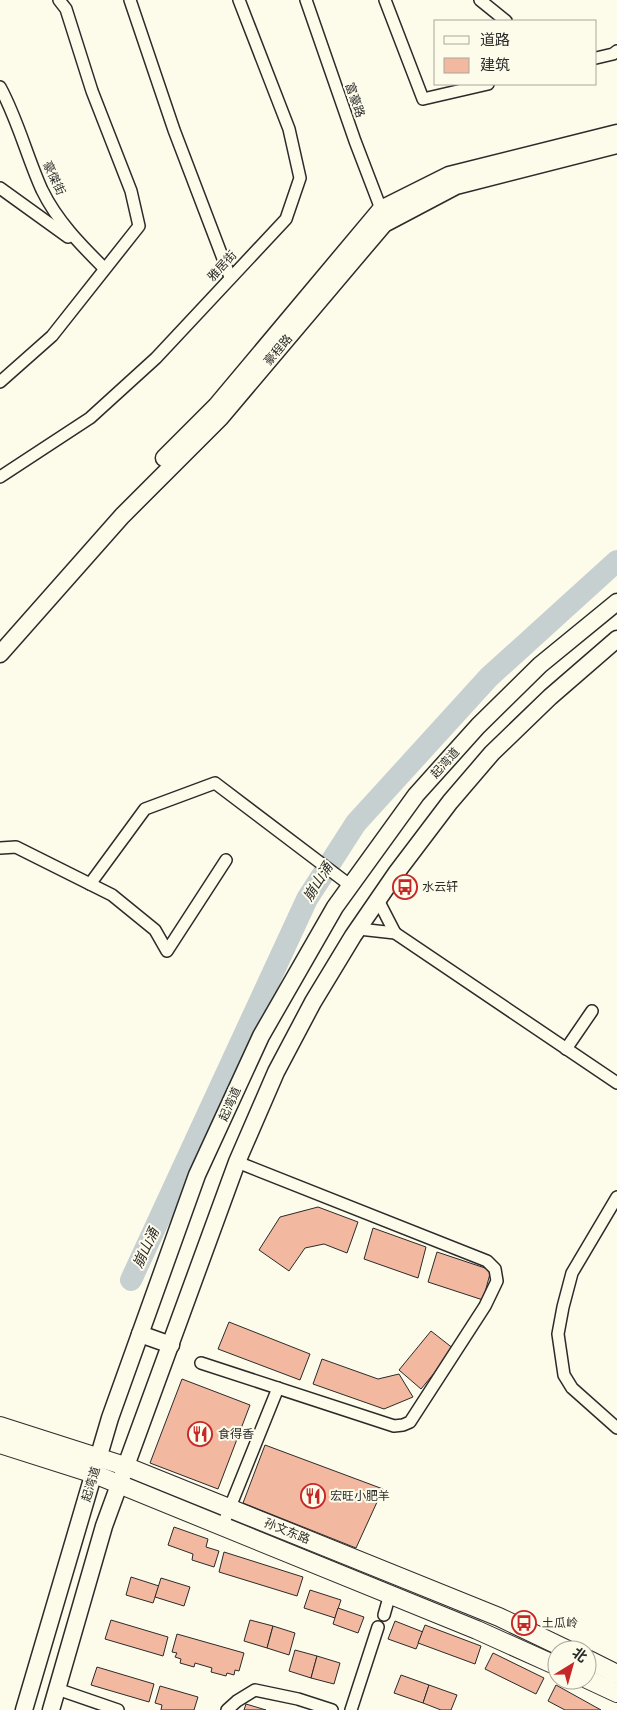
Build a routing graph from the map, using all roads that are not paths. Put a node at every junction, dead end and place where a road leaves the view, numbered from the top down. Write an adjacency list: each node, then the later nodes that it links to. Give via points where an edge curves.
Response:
1 (59, 0): 17 (street, via 66,9 92,91 132,192 139,226)
2 (130, 0): 18 (street, via 174,130)
3 (239, 0): 18 (street, 雅居街, via 289,129 300,178 286,219)
4 (306, 0): 15 (street, 富豪路)
5 (385, 0): 10 (street, via 423,99)
6 (480, 0): 7 (street)
7 (505, 20)
8 (617, 51): 9 (street)
9 (597, 58)
10 (484, 85)
11 (0, 87): 16 (street, 豪傑街, via 43,191 63,225)
12 (617, 132): 15 (main road, 豪程路, via 449,175)
13 (617, 145): 24 (main road, 豪程路, via 456,186 384,224 220,418 122,516)
14 (0, 188): 16 (street)
15 (380, 209): 22 (main road, 豪程路, via 216,406 119,503)
16 (86, 249): 17 (street, 豪傑街)
17 (104, 268): 19 (street, via 52,336)
18 (230, 277): 20 (street, 雅居街, via 156,358 90,418)
19 (0, 382)
20 (0, 477)
21 (617, 602): 27 (main road, 起湾道, via 540,665 478,726)
22 (0, 638)
23 (617, 639): 29 (main road, 起湾道, via 492,753 450,802)
24 (0, 654)
25 (0, 848): 28 (street, via 16,847)
26 (226, 860): 28 (street, via 167,950 155,930 112,895)
27 (344, 881): 28 (street, via 215,783 145,809); 37 (main road, 起湾道, via 335,907 261,1036 197,1176)
28 (90, 884)
29 (378, 900): 30 (main road, 起湾道); 31 (street)
30 (358, 929): 31 (street); 35 (main road, 起湾道, via 313,1002 276,1072)
31 (395, 933): 33 (street)
32 (592, 1011): 33 (street)
33 (566, 1049): 34 (street)
34 (617, 1084)
35 (237, 1162): 38 (main road, 起湾道); 40 (street, via 487,1261 495,1269 497,1281 484,1306 410,1422 394,1426)
36 (617, 1197): 42 (street, via 572,1273 558,1334 564,1375 572,1388)
37 (140, 1334): 38 (main road); 44 (main road, 起湾道)
38 (171, 1345): 45 (main road, 起湾道)
39 (201, 1363): 40 (street)
40 (278, 1388): 48 (street)
41 (0, 1426): 44 (main road, 孙文东路)
42 (617, 1428)
43 (0, 1444): 46 (main road, 孙文东路)
44 (99, 1457): 45 (main road, 孙文东路); 46 (main road, 起湾道)
45 (125, 1466): 47 (main road, 起湾道); 48 (main road, 孙文东路)
46 (94, 1474): 47 (main road, 孙文东路); 51 (main road, 起湾道)
47 (119, 1485): 49 (main road, 孙文东路); 52 (main road, 起湾道)
48 (229, 1508): 49 (street); 55 (main road, 孙文东路, via 499,1617)
49 (222, 1526): 50 (main road, 孙文东路)
50 (390, 1594): 53 (street); 56 (main road, 孙文东路)
51 (55, 1605): 52 (main road); 62 (main road, 起湾道)
52 (79, 1612): 60 (main road, 起湾道)
53 (384, 1615)
54 (378, 1628): 67 (street)
55 (547, 1640)
56 (547, 1662)
57 (597, 1664): 58 (main road)
58 (617, 1674)
59 (597, 1684): 61 (main road)
60 (57, 1689): 63 (main road, 起湾道); 64 (street)
61 (617, 1693)
62 (24, 1710)
63 (51, 1710)
64 (118, 1710)
65 (227, 1710): 66 (street, via 255,1690)
66 (332, 1710)
67 (352, 1710)

